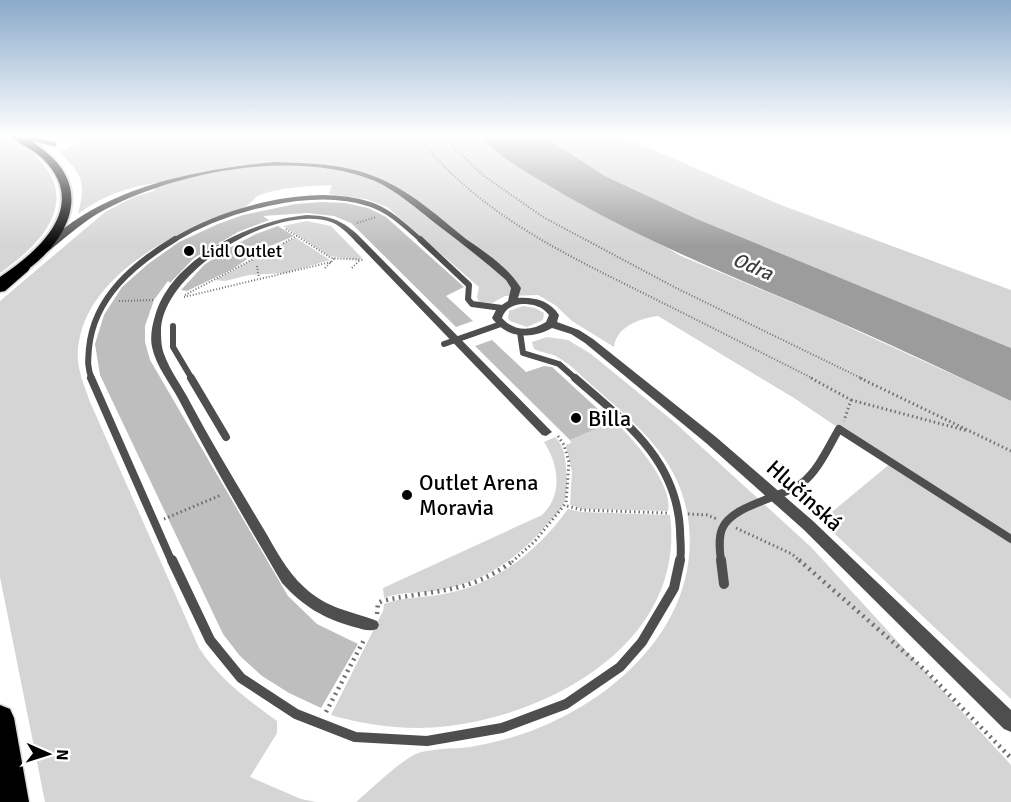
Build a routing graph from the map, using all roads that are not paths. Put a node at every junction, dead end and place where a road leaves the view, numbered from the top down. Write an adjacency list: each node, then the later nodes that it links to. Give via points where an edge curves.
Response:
1 (57, 172): 4 (highway, via 66,188 67,209 63,222)
2 (222, 172): 4 (street, via 165,183 126,197 95,212)
3 (351, 172): 8 (street, via 370,177 407,197 512,280 516,288)
4 (42, 251): 5 (highway)
5 (23, 268): 6 (highway); 7 (highway)
6 (0, 283)
7 (0, 288)
8 (512, 303): 9 (street); 11 (street, via 527,301 545,306 553,313)
9 (502, 308): 10 (street, via 497,318); 13 (lane, via 472,304 468,299 469,285 390,214 366,202 328,196 291,198 247,208 188,232 127,273 103,302 85,346 87,369 210,640 241,678 296,714 355,737 427,741 502,728 566,704 620,668 642,642 674,588 681,555 679,514 672,488 652,450 635,431 559,364 523,353)
10 (501, 324): 13 (street); 14 (lane)
11 (551, 324): 13 (street); 18 (street, Hlučínská, via 589,341)
12 (173, 326): 17 (lane, via 173,347)
13 (520, 332)
14 (457, 339): 15 (lane); 16 (street); 21 (street, via 342,226 316,218 297,218 240,237 188,270 165,299 157,331 159,353 199,431 287,579 303,597 327,613)
15 (444, 344)
16 (546, 432)
17 (226, 437)
18 (777, 497): 19 (lane, via 804,482 839,429); 20 (lane, via 736,514 725,523 720,536); 23 (street, Hlučínská)
19 (1011, 539)
20 (724, 584)
21 (372, 625)
22 (0, 718): 24 (highway)
23 (1011, 723)
24 (14, 802)

